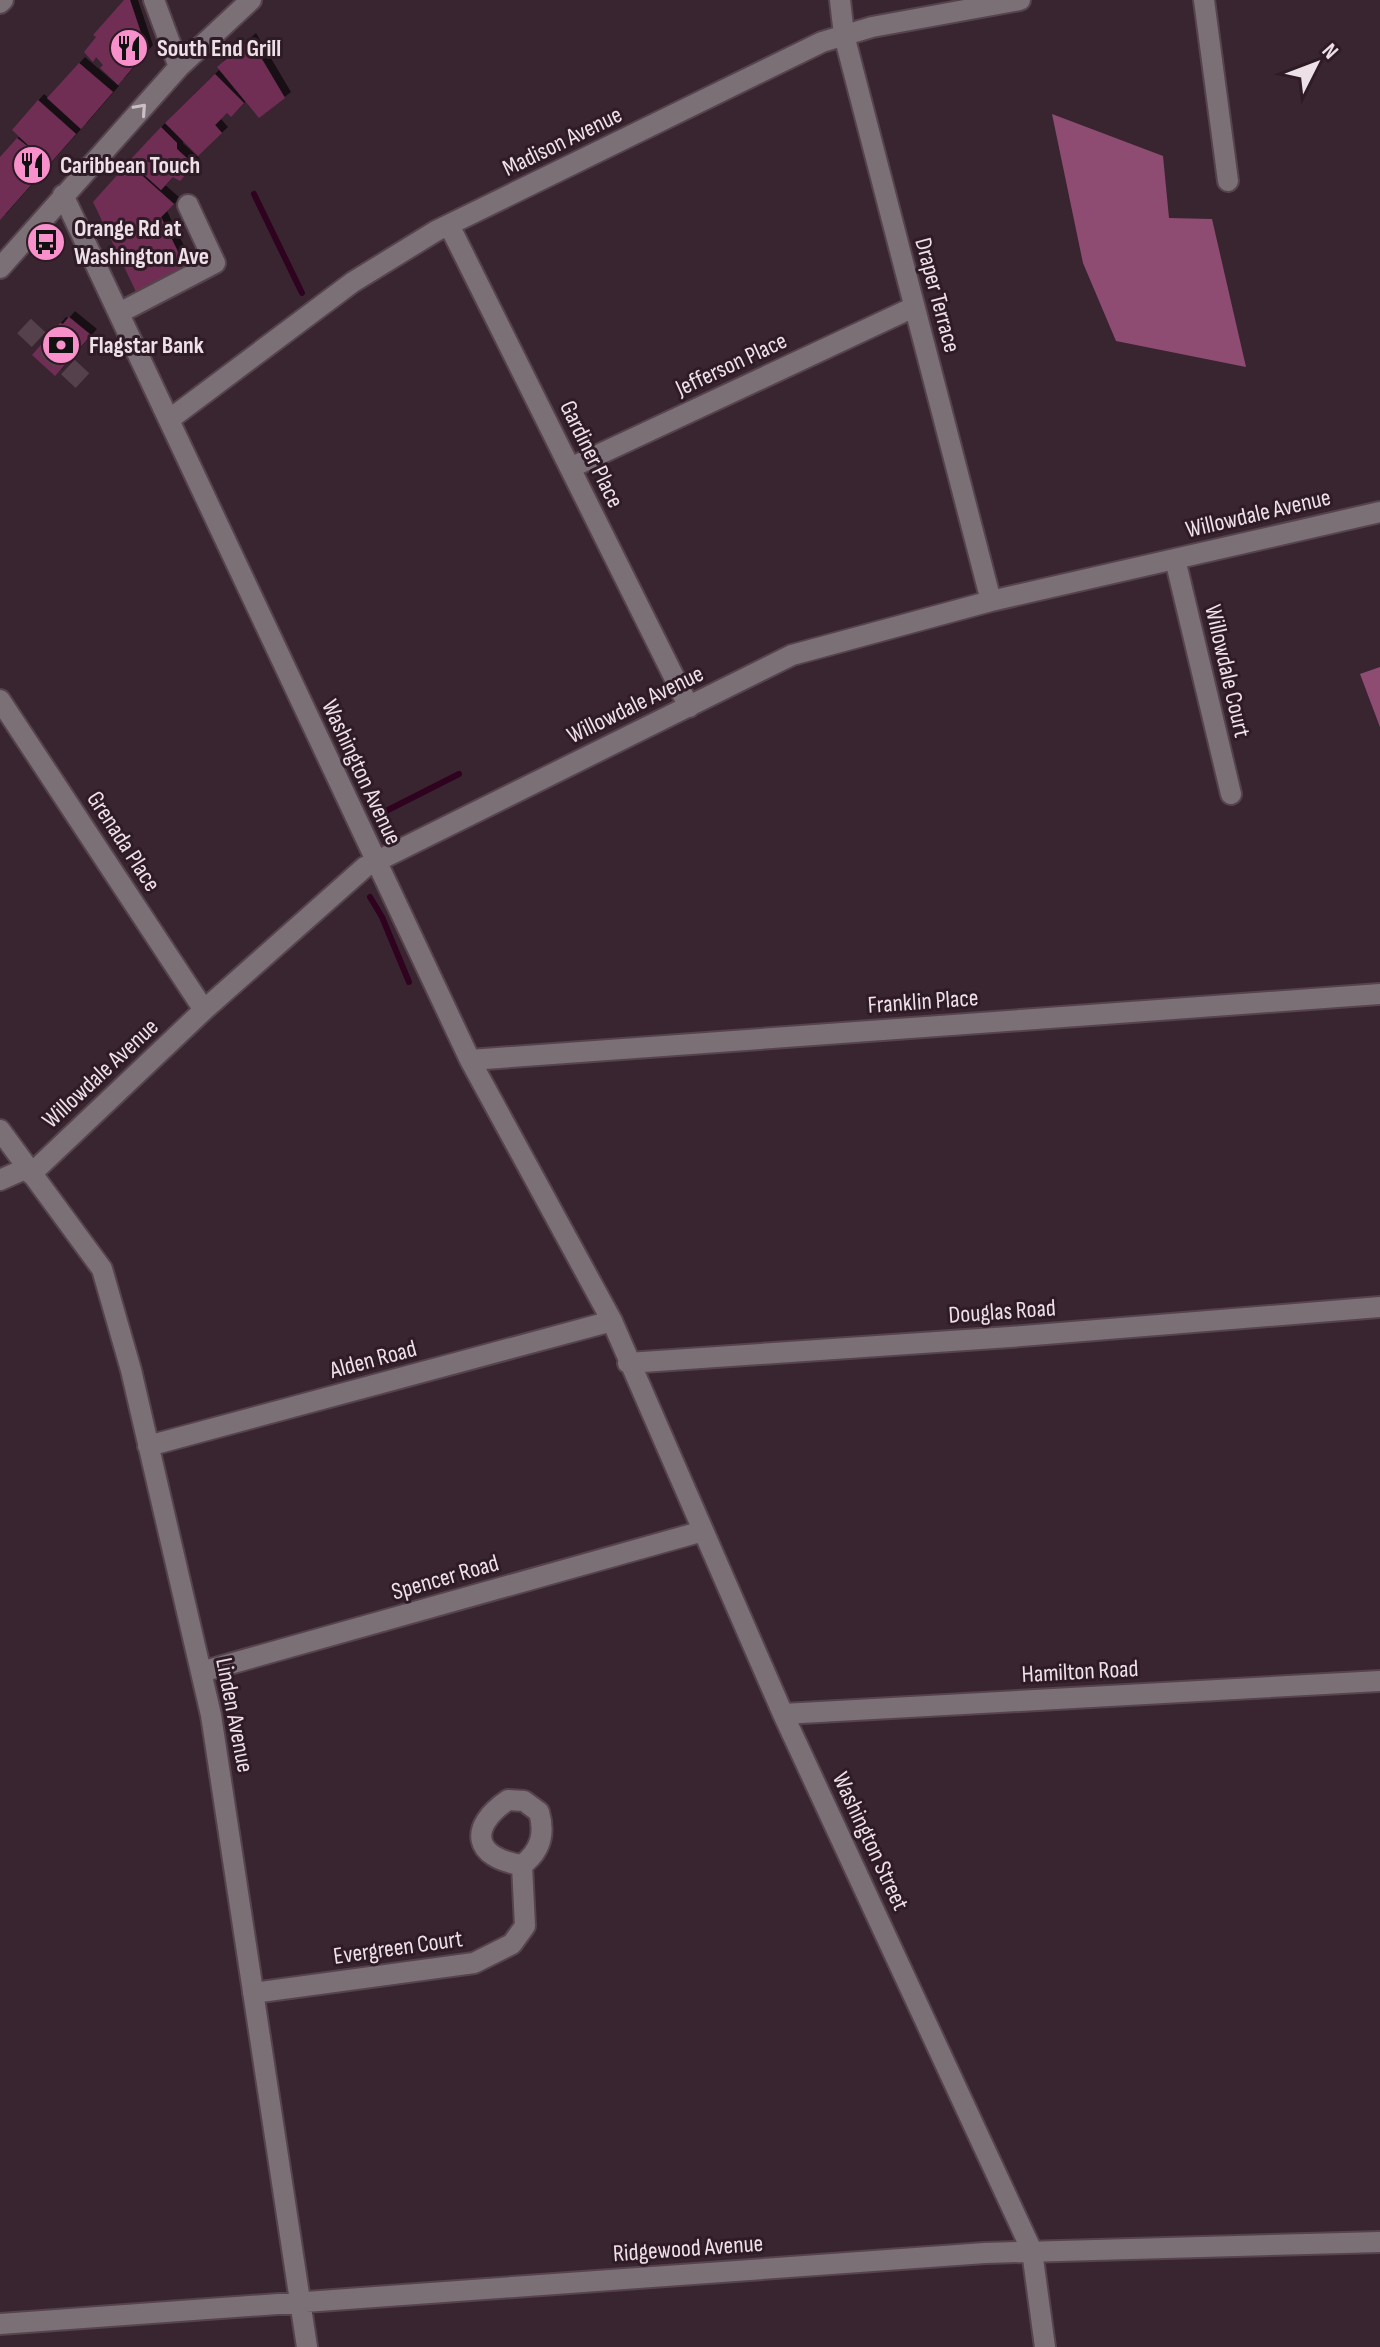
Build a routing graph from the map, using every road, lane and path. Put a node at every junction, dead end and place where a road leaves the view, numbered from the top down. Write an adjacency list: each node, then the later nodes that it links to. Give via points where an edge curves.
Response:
1 (154, 0): 7 (street)
2 (251, 0): 7 (street)
3 (840, 0): 6 (street, Draper Terrace)
4 (1020, 0): 6 (street, Madison Avenue)
5 (1204, 0): 8 (street)
6 (844, 35): 11 (street, Madison Avenue); 13 (street, Draper Terrace)
7 (179, 67): 9 (street, one-way to 7)
8 (1228, 181)
9 (63, 195): 12 (street); 14 (street, Washington Avenue)
10 (188, 205): 14 (street, via 215,263)
11 (449, 225): 15 (street, Madison Avenue, via 353,282); 16 (street, Gardiner Place)
12 (0, 268)
13 (914, 307): 16 (street, Jefferson Place); 19 (street, Draper Terrace)
14 (119, 313): 15 (street, Washington Avenue)
15 (170, 419): 23 (street, Washington Avenue)
16 (570, 468): 21 (street, Gardiner Place)
17 (1380, 512): 18 (street, Willowdale Avenue)
18 (1175, 559): 19 (street, Willowdale Avenue); 22 (street, Willowdale Court)
19 (991, 601): 21 (street, Willowdale Avenue, via 792,655)
20 (0, 700): 25 (street, Grenada Place)
21 (689, 707): 23 (street, Willowdale Avenue)
22 (1231, 794)
23 (375, 862): 25 (street, Willowdale Avenue); 26 (street, Washington Avenue)
24 (1380, 994): 26 (street, Franklin Place)
25 (204, 1010): 28 (street, Willowdale Avenue)
26 (470, 1060): 31 (street, Washington Avenue)
27 (0, 1130): 28 (street, Linden Avenue)
28 (29, 1171): 29 (street, Willowdale Avenue); 33 (street, Linden Avenue, via 102,1269)
29 (0, 1180)
30 (1380, 1307): 32 (street, Douglas Road)
31 (612, 1321): 32 (street, Washington Avenue); 33 (street, Alden Road)
32 (628, 1363): 34 (street, Washington Street)
33 (148, 1446): 35 (street, Linden Avenue)
34 (703, 1531): 35 (street, Spencer Road); 37 (street, Washington Street)
35 (201, 1672): 39 (street, Linden Avenue)
36 (1380, 1681): 37 (street, Hamilton Road)
37 (783, 1714): 41 (street, Washington Street)
38 (522, 1865): 39 (street, Evergreen Court, via 525,1926 512,1944 495,1954 474,1963)
39 (253, 1993): 42 (street, Linden Avenue)
40 (1380, 2242): 41 (street, Ridgewood Avenue)
41 (1032, 2251): 42 (street, Ridgewood Avenue); 45 (street, Washington Street)
42 (299, 2302): 43 (street, Ridgewood Avenue); 44 (street, Linden Avenue)
43 (0, 2324)
44 (307, 2347)
45 (1045, 2347)

